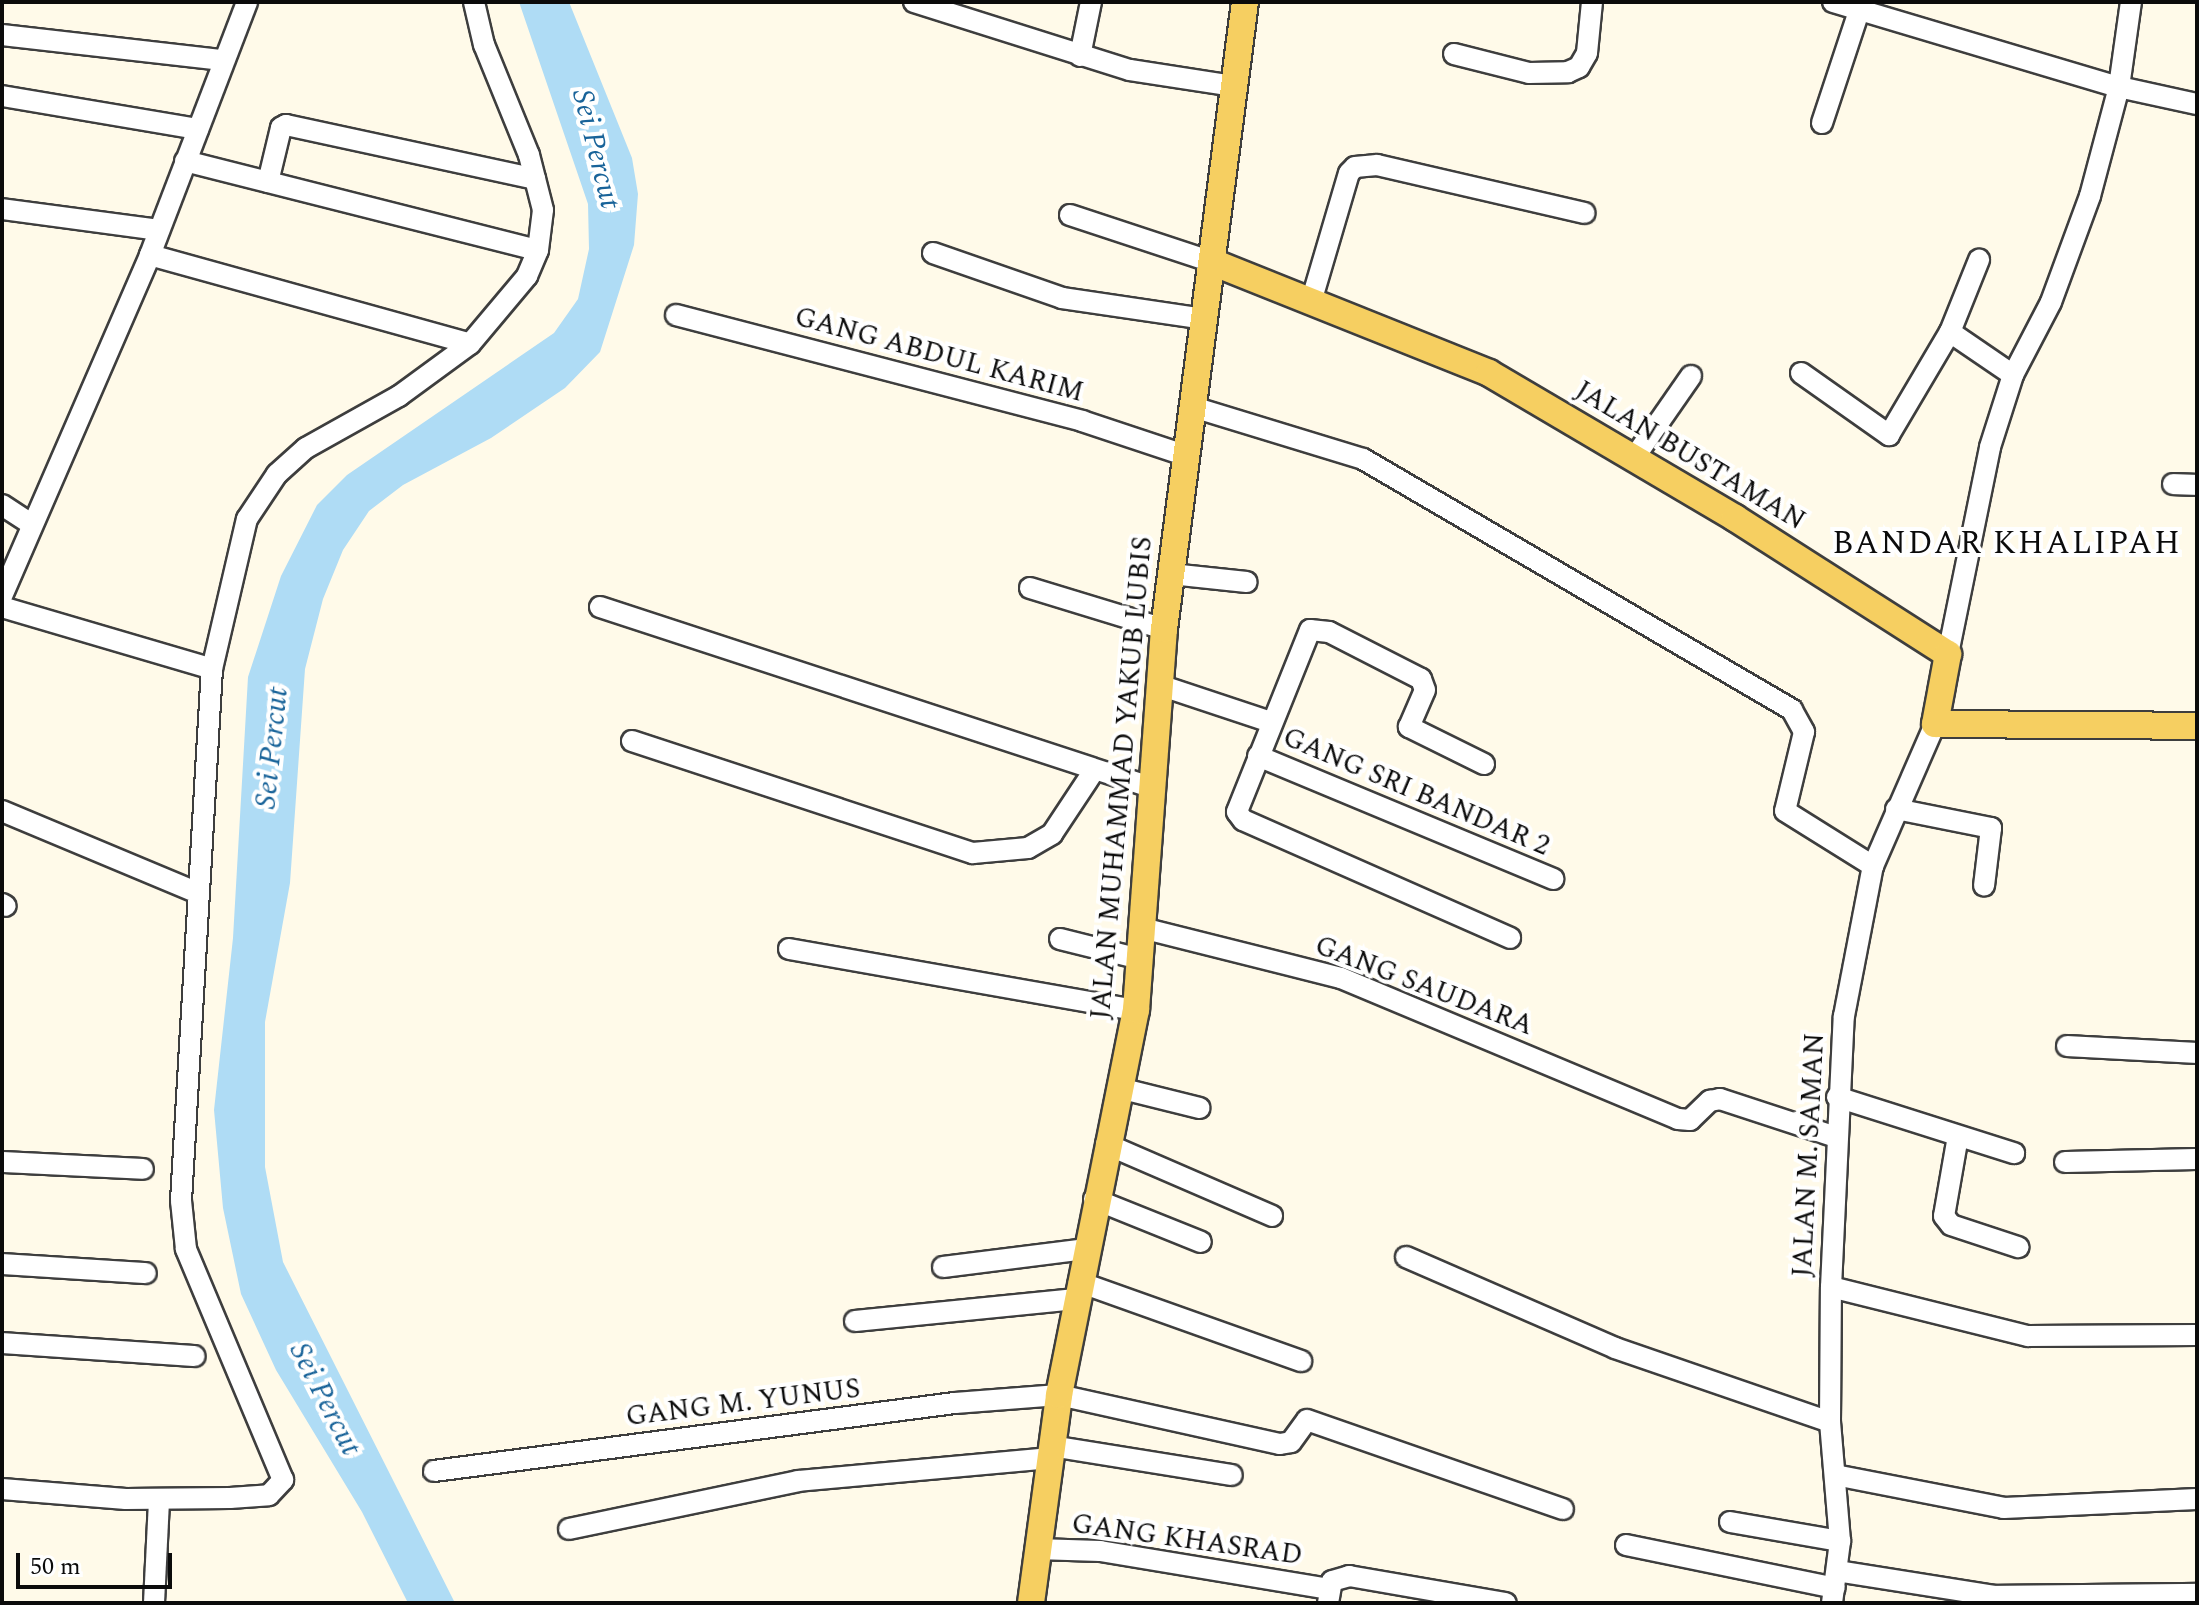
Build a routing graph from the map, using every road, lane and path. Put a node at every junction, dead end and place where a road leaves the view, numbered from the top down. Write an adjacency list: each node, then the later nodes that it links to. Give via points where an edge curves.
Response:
1 (247, 2): 14 (street)
2 (474, 2): 22 (street, via 484,45)
3 (914, 2): 10 (street)
4 (1091, 2): 13 (street)
5 (1245, 2): 15 (main road, JALAN MUHAMMAD YAKUB LUBIS)
6 (1592, 2): 12 (street, via 1587,53 1579,67 1568,72 1529,73)
7 (1833, 2): 9 (street)
8 (2131, 2): 16 (street)
9 (1861, 5): 16 (street); 19 (street)
10 (961, 9): 13 (street)
11 (2, 35): 14 (street)
12 (1454, 54)
13 (1080, 56): 15 (street)
14 (223, 60): 20 (street)
15 (1233, 86): 32 (main road, JALAN MUHAMMAD YAKUB LUBIS)
16 (2119, 87): 18 (street); 39 (street, via 2073,245 2046,314)
17 (2, 96): 20 (street)
18 (2197, 104)
19 (1822, 123)
20 (198, 129): 21 (street)
21 (185, 161): 23 (street); 27 (street)
22 (535, 179): 23 (street, via 286,125); 28 (street, via 543,210)
23 (268, 182): 28 (street)
24 (2, 209): 27 (street)
25 (1585, 213): 33 (street, via 1377,165 1355,167)
26 (1070, 215): 32 (street)
27 (159, 230): 30 (street)
28 (538, 250): 37 (street, via 527,276)
29 (933, 253): 35 (street, via 1062,298)
30 (150, 255): 37 (street); 47 (street)
31 (1979, 260): 36 (street)
32 (1212, 262): 33 (main road, JALAN BUSTAMAN); 35 (main road, JALAN MUHAMMAD YAKUB LUBIS)
33 (1311, 302): 43 (main road, JALAN BUSTAMAN, via 1489,373)
34 (676, 315): 42 (street, GANG ABDUL KARIM, via 1082,421)
35 (1205, 319): 41 (main road, JALAN MUHAMMAD YAKUB LUBIS)
36 (1950, 332): 38 (street, via 1889,435); 39 (street)
37 (470, 344): 56 (street, via 399,396 306,448 277,474 247,519)
38 (1801, 373)
39 (2013, 375): 55 (street, via 1990,447)
40 (1691, 376): 43 (street)
41 (1193, 407): 42 (main road, JALAN MUHAMMAD YAKUB LUBIS); 68 (street, via 1363,459 1792,710 1804,732 1785,811)
42 (1187, 456): 48 (main road, JALAN MUHAMMAD YAKUB LUBIS)
43 (1634, 458): 55 (main road, JALAN BUSTAMAN)
44 (2173, 484): 45 (street)
45 (2197, 485)
46 (2, 505): 47 (street)
47 (31, 524): 51 (street)
48 (1171, 574): 49 (street); 54 (main road, JALAN MUHAMMAD YAKUB LUBIS)
49 (1247, 582)
50 (1030, 588): 54 (street)
51 (2, 596)
52 (2, 607): 56 (street)
53 (600, 607): 64 (street)
54 (1164, 629): 57 (main road, JALAN MUHAMMAD YAKUB LUBIS)
55 (1948, 654): 59 (main road)
56 (212, 669): 71 (street)
57 (1159, 685): 58 (street); 65 (main road, JALAN MUHAMMAD YAKUB LUBIS)
58 (1271, 722): 62 (street); 63 (street, via 1307,634 1316,630 1421,679 1425,690 1409,727)
59 (1935, 724): 60 (main road); 66 (street, JALAN M. SAMAN)
60 (2197, 726)
61 (632, 741): 64 (street, via 973,853 1028,848 1052,834)
62 (1258, 756): 69 (street, GANG SRI BANDAR 2); 73 (street, via 1237,812 1243,820)
63 (1484, 764)
64 (1093, 772): 65 (street)
65 (1150, 787): 72 (main road, JALAN MUHAMMAD YAKUB LUBIS)
66 (1896, 809): 68 (street, JALAN M. SAMAN); 70 (street, via 1991,828)
67 (2, 811): 71 (street)
68 (1873, 866): 81 (street, JALAN M. SAMAN, via 1844,1016)
69 (1553, 879)
70 (1984, 886)
71 (196, 892): 115 (street, via 189,1098 180,1168 186,1249 283,1480 269,1495)
72 (1142, 928): 76 (main road, JALAN MUHAMMAD YAKUB LUBIS); 84 (street, GANG SAUDARA, via 1341,978 1678,1119 1690,1120 1710,1101 1720,1099)
73 (1510, 938)
74 (1060, 939): 76 (street)
75 (789, 949): 77 (street)
76 (1140, 959): 77 (main road, JALAN MUHAMMAD YAKUB LUBIS)
77 (1136, 1010): 80 (main road, JALAN MUHAMMAD YAKUB LUBIS)
78 (2067, 1046): 79 (street)
79 (2197, 1053)
80 (1119, 1088): 82 (street); 85 (main road, JALAN MUHAMMAD YAKUB LUBIS)
81 (1837, 1097): 83 (street); 84 (street, JALAN M. SAMAN)
82 (1200, 1108)
83 (1958, 1136): 86 (street); 94 (street, via 1944,1216 1951,1225)
84 (1836, 1137): 100 (street, JALAN M. SAMAN)
85 (1106, 1144): 91 (main road, JALAN MUHAMMAD YAKUB LUBIS); 92 (street)
86 (2014, 1153)
87 (2197, 1159): 89 (street)
88 (2, 1162): 90 (street)
89 (2065, 1162)
90 (143, 1169)
91 (1094, 1199): 93 (street); 95 (main road, JALAN MUHAMMAD YAKUB LUBIS)
92 (1272, 1216)
93 (1201, 1242)
94 (2018, 1247)
95 (1085, 1249): 98 (street); 101 (main road, JALAN MUHAMMAD YAKUB LUBIS)
96 (1406, 1257): 108 (street, via 1615,1348)
97 (2, 1264): 99 (street)
98 (943, 1267)
99 (146, 1273)
100 (1831, 1287): 103 (street, via 2028,1336); 108 (street, JALAN M. SAMAN)
101 (1078, 1290): 102 (street); 106 (street); 107 (main road, JALAN MUHAMMAD YAKUB LUBIS)
102 (855, 1321)
103 (2197, 1335)
104 (2, 1343): 105 (street)
105 (195, 1356)
106 (1301, 1361)
107 (1059, 1395): 109 (main road, JALAN MUHAMMAD YAKUB LUBIS); 110 (street, GANG M. YUNUS, via 955,1403); 116 (street, GANG M. YUNUS, via 1280,1444 1291,1442 1302,1421 1311,1421)
108 (1830, 1422): 112 (street, JALAN M. SAMAN)
109 (1050, 1452): 111 (street); 118 (street, via 798,1481); 121 (main road, JALAN MUHAMMAD YAKUB LUBIS)
110 (434, 1471)
111 (1232, 1475)
112 (1835, 1475): 114 (street, via 2004,1508); 119 (street, JALAN M. SAMAN)
113 (2, 1489): 115 (street)
114 (2197, 1499)
115 (159, 1500): 125 (street)
116 (1563, 1509)
117 (1730, 1522): 119 (street)
118 (569, 1529)
119 (1840, 1541): 122 (street, JALAN M. SAMAN)
120 (1626, 1545): 122 (street)
121 (1036, 1549): 124 (street, GANG KHASRAD, via 1116,1553); 126 (main road, JALAN MUHAMMAD YAKUB LUBIS)
122 (1835, 1587): 123 (street, via 1994,1596)
123 (2197, 1594)
124 (1329, 1596): 127 (street, via 1332,1581 1349,1576)
125 (154, 1603)
126 (1031, 1603)
127 (1506, 1603)

